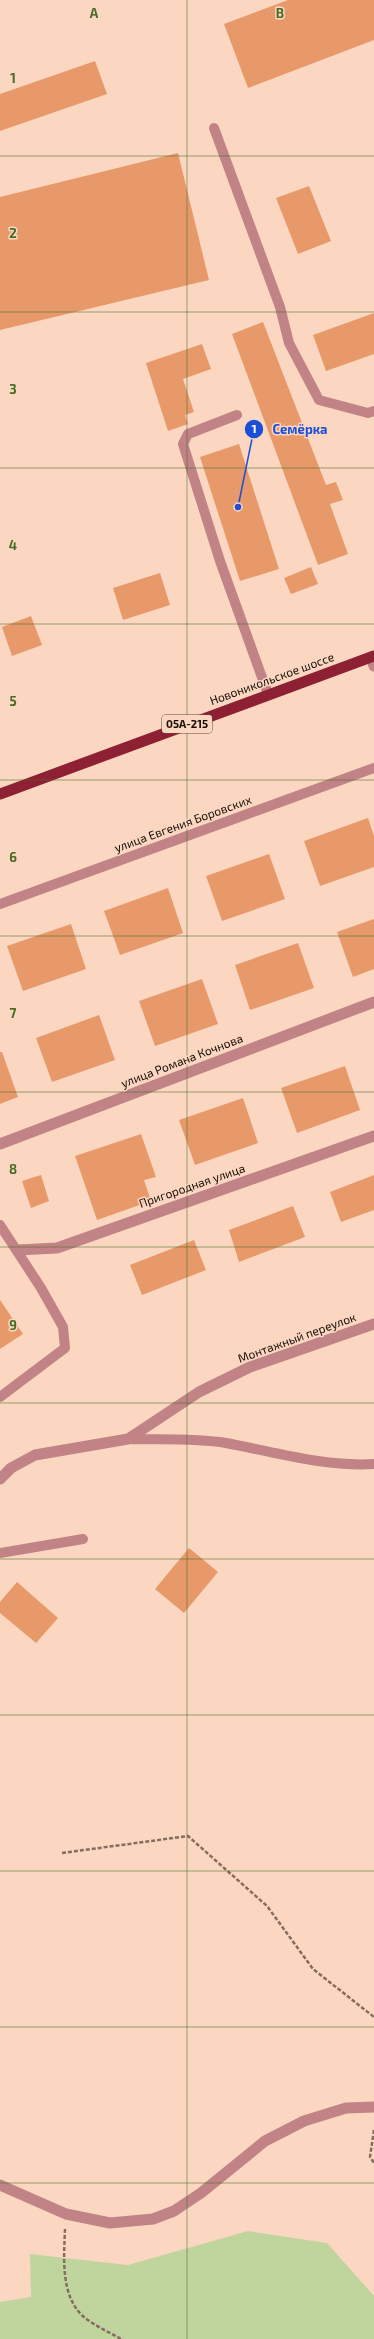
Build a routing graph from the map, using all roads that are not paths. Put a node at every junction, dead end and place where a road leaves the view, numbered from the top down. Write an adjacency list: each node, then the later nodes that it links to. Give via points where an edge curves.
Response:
1 (214, 128): 2 (lane, via 280,307 289,343 319,400 368,413)
2 (374, 411)
3 (237, 415): 5 (lane, via 188,434 183,444 220,561)
4 (373, 660): 5 (highway, Новоникольское шоссе / 05А-215)
5 (268, 694): 7 (highway, Новоникольское шоссе / 05А-215)
6 (374, 768): 8 (lane, улица Евгения Боровских)
7 (0, 794)
8 (0, 904)
9 (374, 1002): 11 (street, улица Романа Кочнова)
10 (374, 1136): 13 (street, Пригородная улица, via 57,1248)
11 (0, 1144)
12 (0, 1225): 13 (lane)
13 (17, 1250): 15 (lane, via 63,1327 66,1348)
14 (374, 1324): 16 (street, Монтажный переулок, via 250,1366 199,1392)
15 (0, 1397)
16 (128, 1439): 17 (lane, via 224,1443 314,1460 354,1465); 18 (street, via 35,1455 12,1468)
17 (374, 1464)
18 (0, 1479)
19 (83, 1539): 20 (lane)
20 (0, 1554)
21 (374, 2106): 22 (street, via 346,2108 304,2121 265,2140 201,2193 174,2211 153,2219 110,2223 66,2214)
22 (0, 2185)

